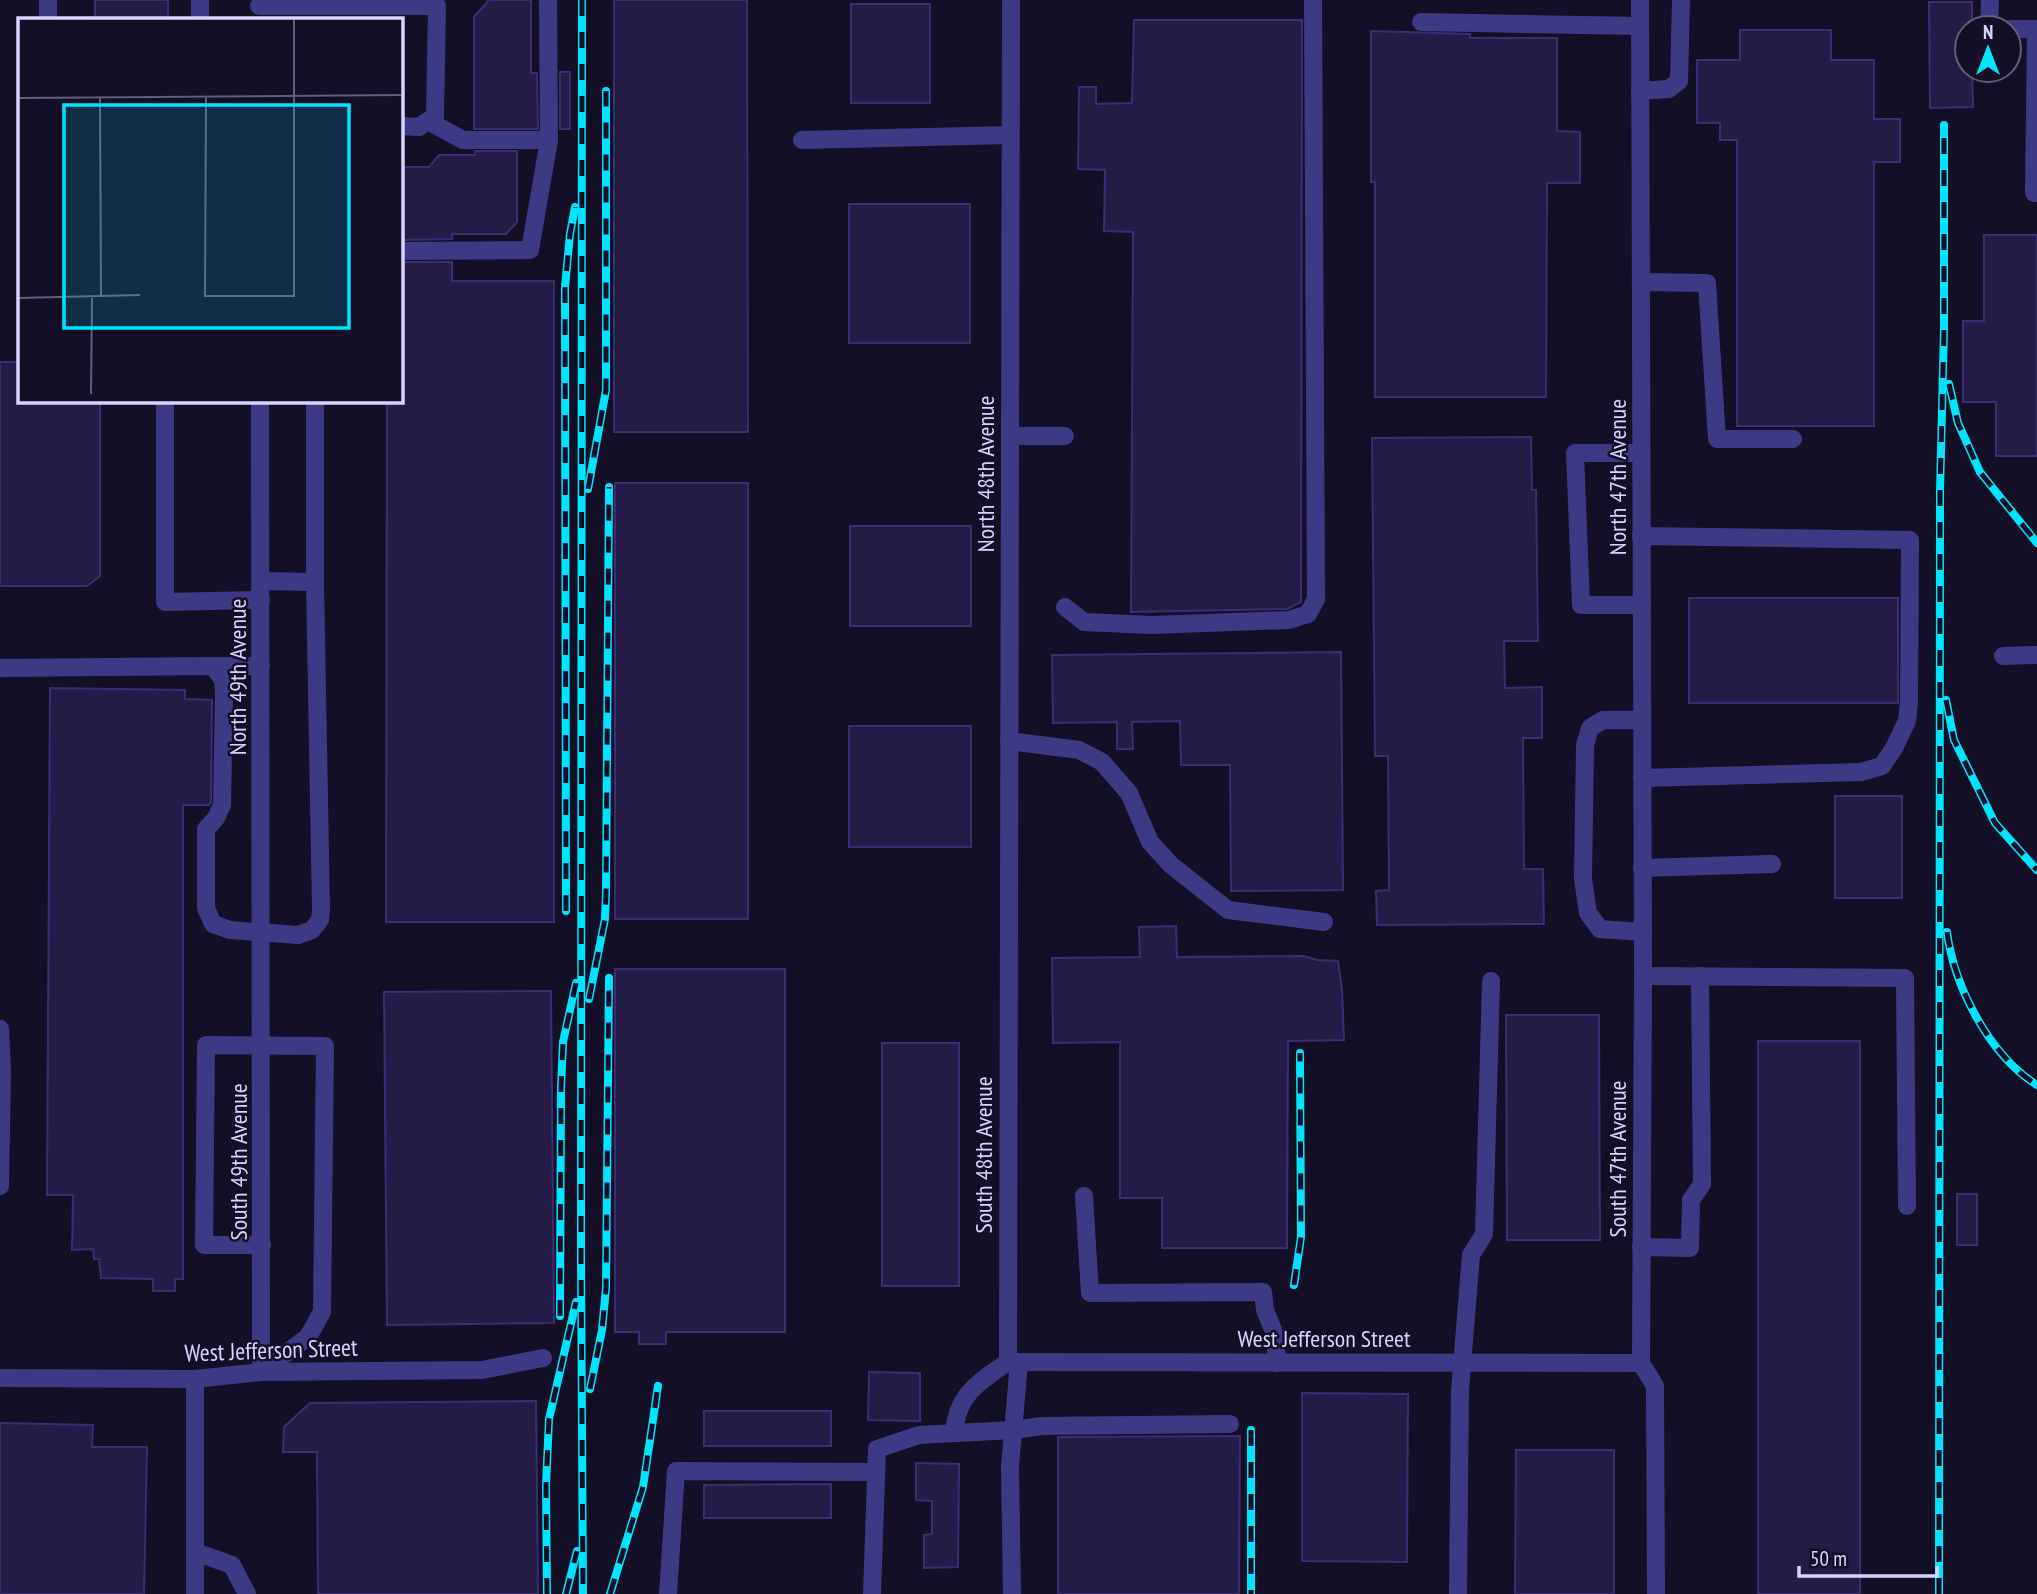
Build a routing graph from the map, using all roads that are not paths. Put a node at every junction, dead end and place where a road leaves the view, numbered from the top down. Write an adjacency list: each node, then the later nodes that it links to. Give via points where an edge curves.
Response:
1 (48, 0): 11 (street)
2 (200, 0): 12 (street)
3 (548, 0): 20 (street)
4 (1011, 0): 19 (street, North 48th Avenue)
5 (1313, 0): 37 (street, via 1316,599 1308,614 1289,620 1151,625 1084,622)
6 (1640, 0): 14 (street, North 47th Avenue)
7 (1681, 0): 16 (street, via 1679,81 1669,89)
8 (438, 3): 10 (street); 17 (street, via 435,116)
9 (259, 8): 10 (street)
10 (383, 13)
11 (48, 18)
12 (200, 18)
13 (1420, 22): 14 (street)
14 (1640, 26): 16 (street, North 47th Avenue)
15 (2023, 29): 22 (street, via 2036,29)
16 (1640, 91): 24 (street, North 47th Avenue)
17 (428, 121): 18 (street, via 419,127); 20 (street, via 463,140)
18 (402, 126)
19 (1010, 135): 21 (street); 28 (street, North 48th Avenue)
20 (549, 140): 23 (street, via 530,250)
21 (802, 140)
22 (2037, 193)
23 (402, 251)
24 (1641, 282): 30 (street, via 1707,283 1717,439); 31 (street, North 47th Avenue)
25 (165, 402): 35 (street, via 164,602)
26 (260, 402): 33 (street, North 49th Avenue)
27 (315, 402): 34 (street)
28 (1010, 436): 29 (street); 44 (street, North 48th Avenue)
29 (1065, 436)
30 (1793, 439)
31 (1641, 453): 32 (street, North 47th Avenue); 36 (street, via 1575,453 1581,605)
32 (1642, 536): 36 (street, North 47th Avenue); 45 (street, via 1910,540 1911,607 1907,721 1882,766 1861,772)
33 (261, 581): 34 (street); 35 (street, North 49th Avenue)
34 (315, 582): 50 (street, via 320,920 312,930 298,935)
35 (261, 600): 41 (street, North 49th Avenue)
36 (1642, 605): 43 (street, North 47th Avenue)
37 (1065, 607)
38 (2037, 655): 39 (street)
39 (2003, 656)
40 (213, 666): 41 (street); 42 (street); 50 (street, via 223,680 224,692 222,805 206,829 206,908 213,924)
41 (261, 666): 50 (street, North 49th Avenue)
42 (0, 667)
43 (1642, 720): 45 (street, North 47th Avenue); 49 (street, via 1603,720 1590,728 1585,745 1583,879 1588,913 1600,929)
44 (1009, 741): 48 (street, via 1079,750 1102,762 1129,793 1150,842 1171,865 1228,910); 51 (street, North 48th Avenue)
45 (1643, 778): 47 (street, North 47th Avenue)
46 (1772, 864): 47 (street)
47 (1643, 867): 49 (street, North 47th Avenue)
48 (1324, 922)
49 (1643, 932): 53 (street, North 47th Avenue)
50 (262, 933): 52 (street, North 49th Avenue)
51 (1008, 948): 65 (street, South 48th Avenue)
52 (262, 953): 58 (street, South 49th Avenue)
53 (1643, 954): 54 (street, South 47th Avenue)
54 (1643, 976): 55 (street); 63 (street, South 47th Avenue)
55 (1700, 976): 61 (street, via 1905,978); 63 (street, via 1702,1184 1691,1200 1690,1248)
56 (1491, 981): 66 (street, via 1484,1234 1471,1255)
57 (0, 1028): 59 (street)
58 (262, 1045): 62 (street, South 49th Avenue); 62 (street, via 206,1045 204,1245); 69 (street, via 325,1046 322,1312 308,1337)
59 (0, 1186)
60 (1084, 1196): 67 (street, via 1090,1293 1263,1292)
61 (1907, 1206)
62 (262, 1245): 69 (street, South 49th Avenue)
63 (1642, 1247): 68 (street, South 47th Avenue)
64 (543, 1358): 69 (street, West Jefferson Street, via 482,1370)
65 (1014, 1362): 67 (street, West Jefferson Street); 73 (street, South 48th Avenue); 74 (street, via 973,1386 956,1413)
66 (1462, 1362): 67 (street, West Jefferson Street); 68 (street, West Jefferson Street); 82 (street)
67 (1277, 1363)
68 (1641, 1363): 83 (street, via 1655,1386)
69 (261, 1372): 71 (street, West Jefferson Street)
70 (0, 1378): 71 (street, West Jefferson Street)
71 (195, 1379): 76 (street)
72 (1230, 1424): 73 (street)
73 (1013, 1430): 74 (street); 81 (street, South 48th Avenue)
74 (954, 1433): 75 (street, via 919,1434 877,1449)
75 (876, 1472): 79 (street, via 676,1471); 80 (street)
76 (195, 1552): 77 (street); 78 (street, via 232,1565)
77 (195, 1594)
78 (247, 1594)
79 (668, 1594)
80 (872, 1594)
81 (1012, 1594)
82 (1458, 1594)
83 (1656, 1594)

